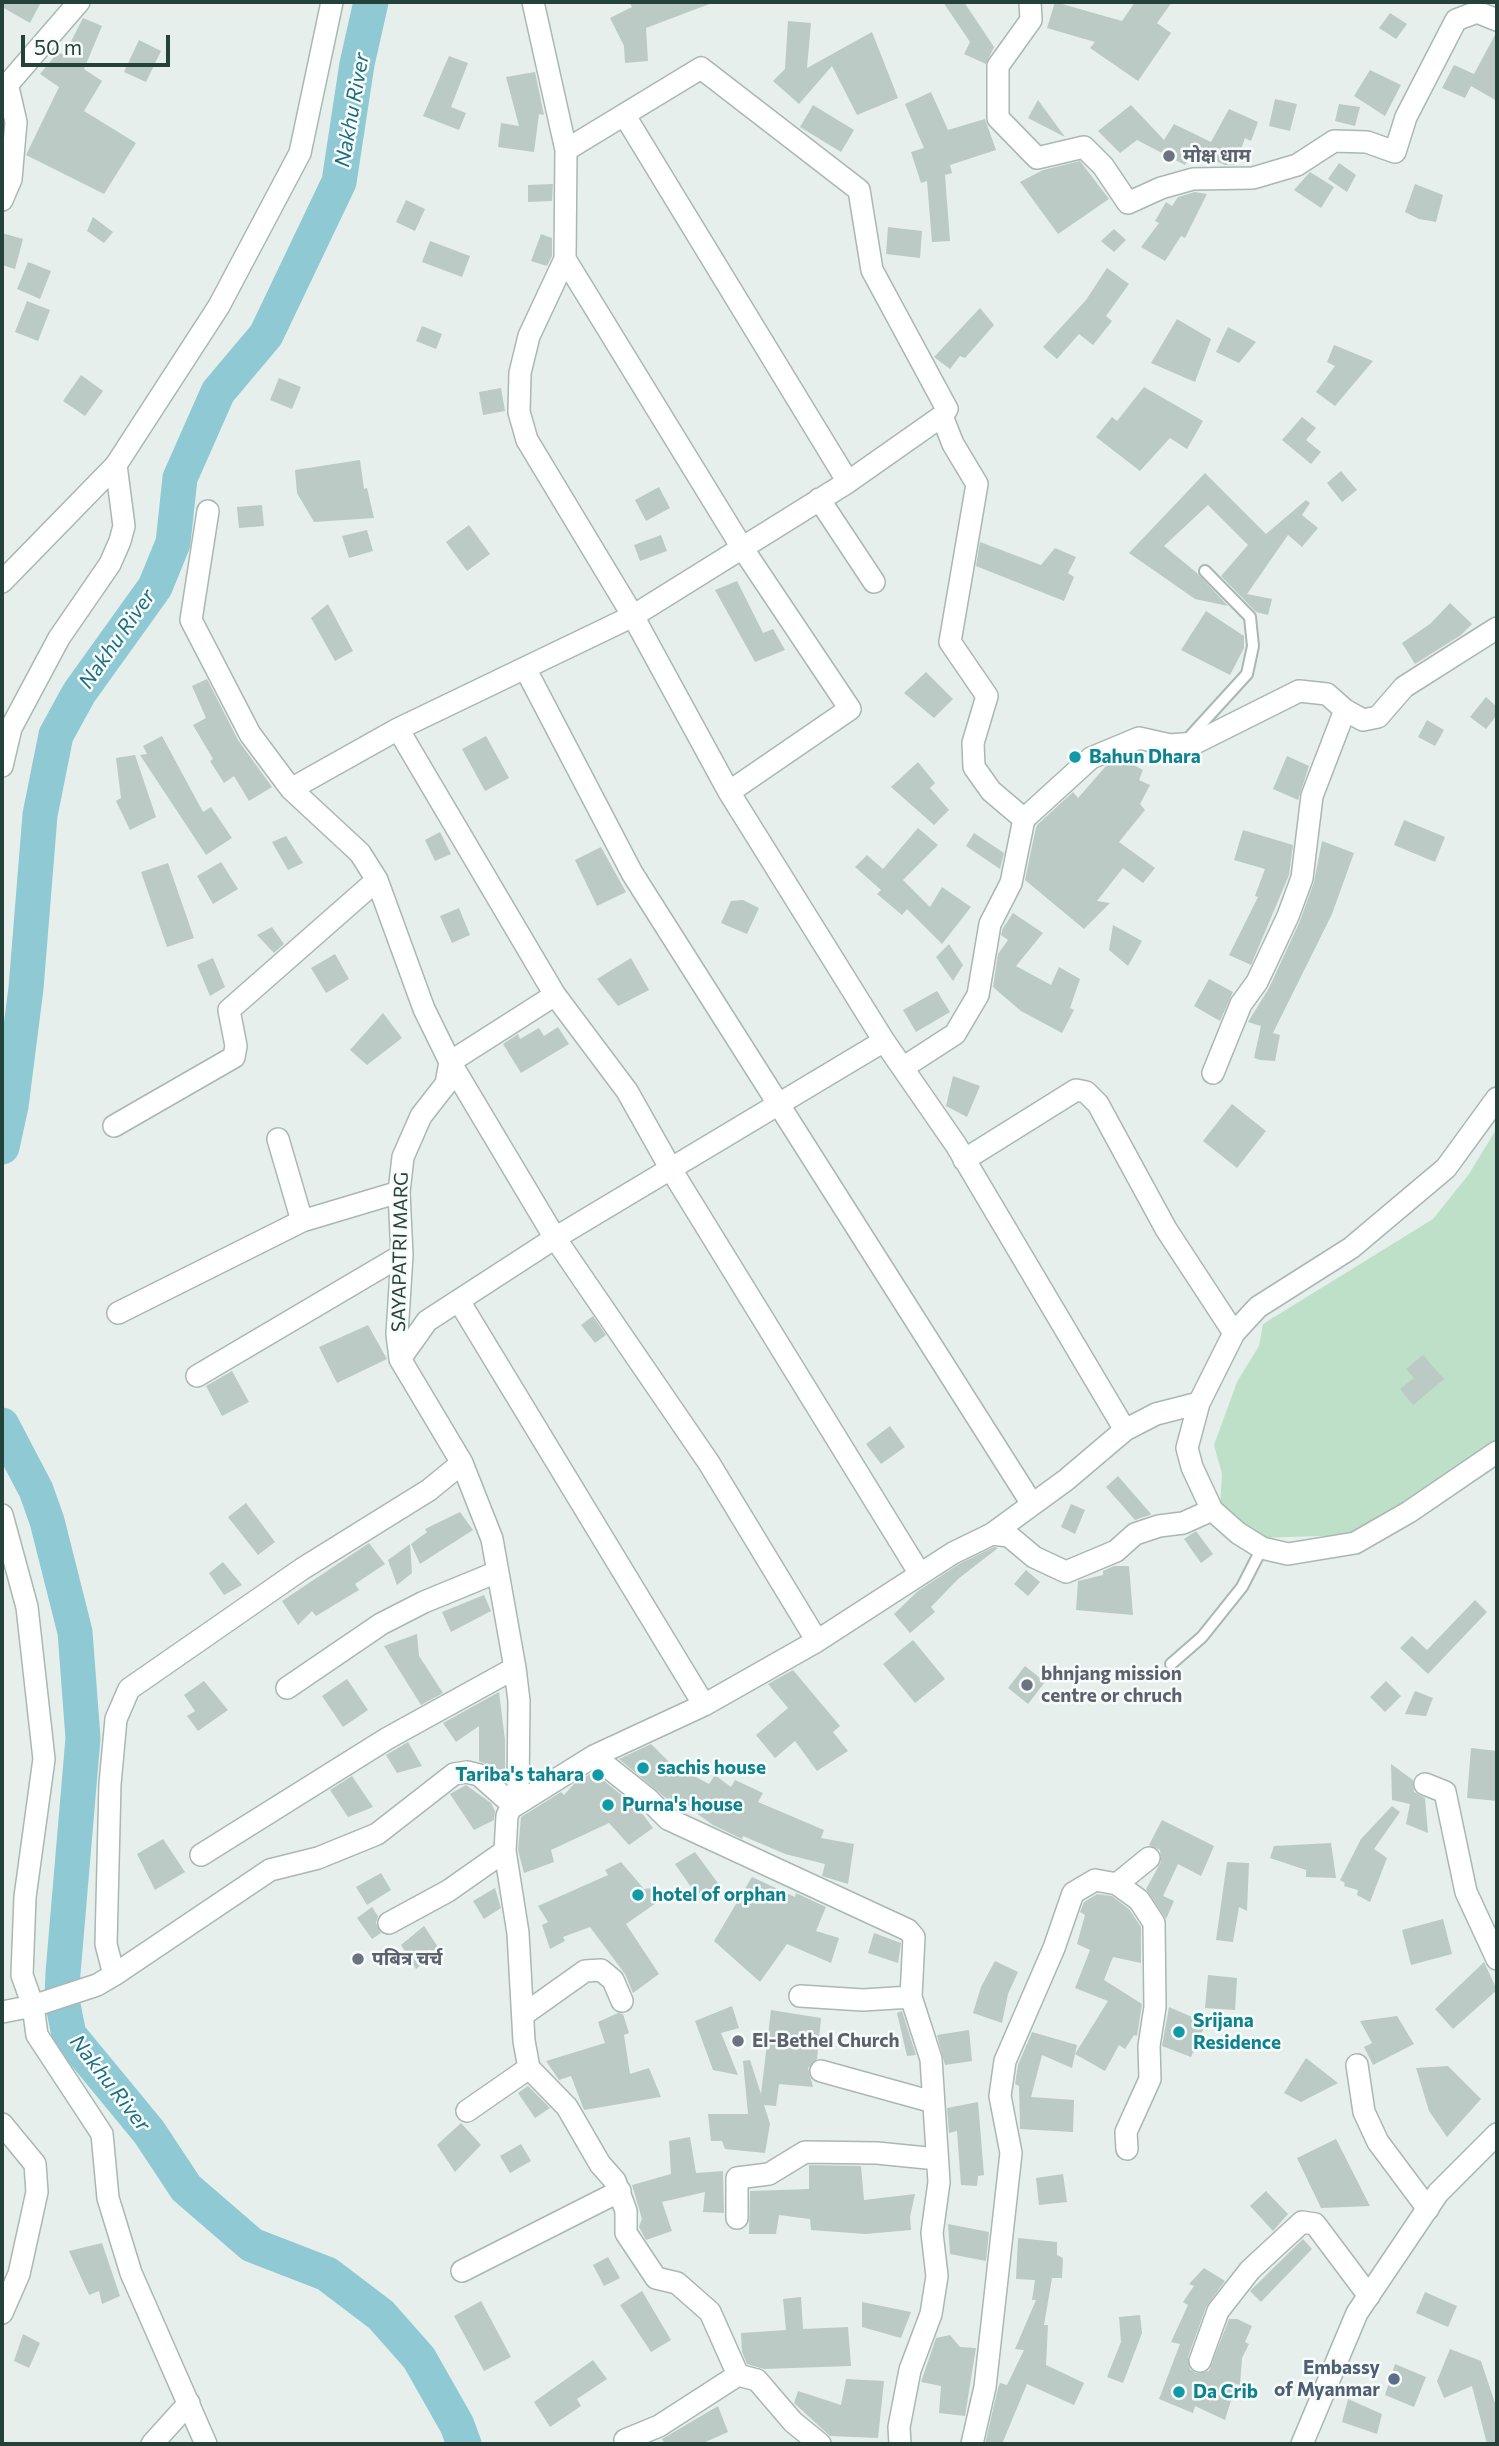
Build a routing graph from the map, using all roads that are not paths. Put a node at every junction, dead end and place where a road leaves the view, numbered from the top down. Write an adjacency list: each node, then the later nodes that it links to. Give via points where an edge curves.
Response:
1 (79, 2): 6 (street)
2 (332, 2): 12 (street, via 300,153 219,306)
3 (533, 2): 8 (street)
4 (1030, 2): 5 (street, via 1031,20 998,66 998,118 1037,158 1084,147 1128,204 1193,179 1254,178 1297,165 1334,141 1367,142 1395,152 1406,117 1456,20 1477,12)
5 (1497, 20)
6 (5, 87): 9 (street, via 16,122 11,179)
7 (625, 116): 8 (street); 11 (street, via 701,68 859,190 872,270 947,409); 13 (street)
8 (566, 150): 10 (street)
9 (2, 200)
10 (565, 259): 16 (street); 20 (street, via 529,336 520,373 519,412 527,440)
11 (942, 416): 13 (street); 29 (street, via 977,484 950,642 987,695 973,743 974,767 991,791)
12 (116, 465): 18 (street); 26 (street, via 124,526 120,541 110,564 59,638 11,728)
13 (848, 482): 14 (street)
14 (819, 499): 16 (street); 19 (street)
15 (208, 511): 27 (street, via 191,620 250,734)
16 (741, 546): 20 (street); 28 (street, via 850,709)
17 (1205, 571): 25 (lane, via 1250,617 1253,646 1247,674)
18 (2, 582)
19 (874, 582)
20 (633, 616): 22 (street); 28 (street)
21 (1497, 628): 23 (street, via 1404,687 1378,717 1363,720)
22 (525, 668): 24 (street); 37 (street, via 632,873)
23 (1345, 710): 25 (street, via 1327,694 1299,691 1195,743); 35 (street, via 1312,796 1302,878 1289,916 1257,982 1241,1004)
24 (398, 729): 27 (street); 31 (street)
25 (1183, 744): 29 (street, via 1139,738 1091,758)
26 (2, 766)
27 (291, 789): 30 (street, via 360,853)
28 (729, 792): 32 (street)
29 (1024, 819): 34 (street, via 1011,883 990,924 978,995 956,1034)
30 (377, 880): 33 (street, via 424,1009); 38 (street, via 229,1010 234,1057)
31 (555, 995): 33 (street); 41 (street, via 627,1091)
32 (884, 1041): 34 (street); 37 (street)
33 (450, 1062): 42 (street, SAYAPATRI MARG, via 446,1084 421,1116 403,1157); 44 (street)
34 (904, 1067): 40 (street)
35 (1213, 1073)
36 (1497, 1098): 48 (street, via 1446,1168 1351,1248 1258,1307)
37 (778, 1102): 41 (street); 55 (street)
38 (114, 1126)
39 (278, 1139): 43 (street)
40 (964, 1160): 48 (street, via 1076,1090 1086,1092 1098,1104 1166,1229); 52 (street)
41 (672, 1171): 44 (street); 61 (street)
42 (399, 1192): 43 (street); 45 (street, SAYAPATRI MARG)
43 (302, 1221): 47 (street)
44 (555, 1238): 46 (street); 62 (street, via 709,1463)
45 (402, 1255): 49 (street, SAYAPATRI MARG); 50 (street)
46 (459, 1301): 49 (street, via 427,1321); 66 (street)
47 (118, 1313)
48 (1234, 1333): 51 (street)
49 (400, 1359): 54 (street, SAYAPATRI MARG)
50 (197, 1376)
51 (1199, 1403): 52 (street, via 1156,1414); 56 (street, via 1187,1448)
52 (1125, 1430): 55 (street)
53 (1497, 1452): 59 (street, via 1354,1543 1288,1554)
54 (462, 1463): 60 (street, SAYAPATRI MARG, via 492,1539); 76 (street, via 429,1490 302,1569 129,1689 116,1719 110,1784)
55 (1031, 1504): 58 (street)
56 (1212, 1510): 58 (street, via 1184,1523 1135,1534 1116,1551 1066,1572 1034,1557 1009,1536); 59 (street)
57 (2, 1515): 80 (street, via 27,1607 44,1759 25,1897 22,1975)
58 (992, 1534): 61 (street)
59 (1262, 1548): 63 (lane, via 1234,1597 1202,1637)
60 (497, 1573): 64 (street, SAYAPATRI MARG); 65 (street, via 382,1623)
61 (920, 1574): 62 (street)
62 (817, 1641): 66 (street)
63 (1171, 1664)
64 (515, 1668): 69 (street, SAYAPATRI MARG, via 518,1790); 71 (street, via 388,1738)
65 (287, 1688)
66 (704, 1705): 67 (street)
67 (594, 1756): 69 (street); 78 (street, via 667,1819 908,1930 914,1937)
68 (1425, 1784): 75 (street, via 1444,1792 1466,1892)
69 (510, 1811): 70 (street, SAYAPATRI MARG); 76 (street, via 479,1775 454,1774 377,1834 318,1858 270,1870)
70 (505, 1851): 74 (street, via 448,1891); 82 (street, SAYAPATRI MARG, via 518,1933)
71 (201, 1855)
72 (1149, 1858): 73 (street)
73 (1117, 1884): 90 (street, via 1139,1900 1154,1923 1150,2079 1126,2132); 106 (street, via 1095,1880 1073,1892 1054,1948 1004,2061 1000,2096 1011,2153 985,2387)
74 (389, 1923)
75 (1497, 1959)
76 (106, 1980): 80 (street)
77 (800, 1996): 78 (street)
78 (911, 1997): 86 (street, via 931,2059)
79 (622, 2001): 82 (street, via 613,1980 601,1970 585,1971)
80 (39, 2004): 81 (street); 100 (street, via 37,2035 102,2134 108,2198 131,2273)
81 (2, 2012)
82 (523, 2015): 84 (street, SAYAPATRI MARG)
83 (1357, 2065): 93 (street, via 1364,2112 1378,2142)
84 (529, 2068): 87 (street); 92 (street, via 567,2108)
85 (821, 2071): 86 (street)
86 (933, 2102): 91 (street)
87 (467, 2111)
88 (2, 2124): 97 (street, via 35,2164 37,2192 19,2274)
89 (1493, 2144): 93 (street)
90 (1127, 2149)
91 (937, 2159): 94 (street, via 805,2152 769,2174 737,2179); 105 (street, via 939,2182 932,2233 937,2276 931,2314 909,2370)
92 (620, 2191): 95 (street); 99 (street, via 626,2233 638,2254 656,2278 677,2283 710,2312)
93 (1428, 2208): 96 (street)
94 (737, 2218)
95 (462, 2271)
96 (1369, 2296): 98 (street, via 1315,2224 1302,2222 1250,2270 1219,2311); 107 (street, via 1357,2314)
97 (2, 2312)
98 (1200, 2361)
99 (738, 2375): 101 (street, via 659,2426); 104 (street, via 757,2380 793,2422)
100 (189, 2403): 102 (street); 103 (street)
101 (625, 2440)
102 (152, 2444)
103 (206, 2444)
104 (820, 2444)
105 (900, 2444)
106 (972, 2444)
107 (1302, 2444)

